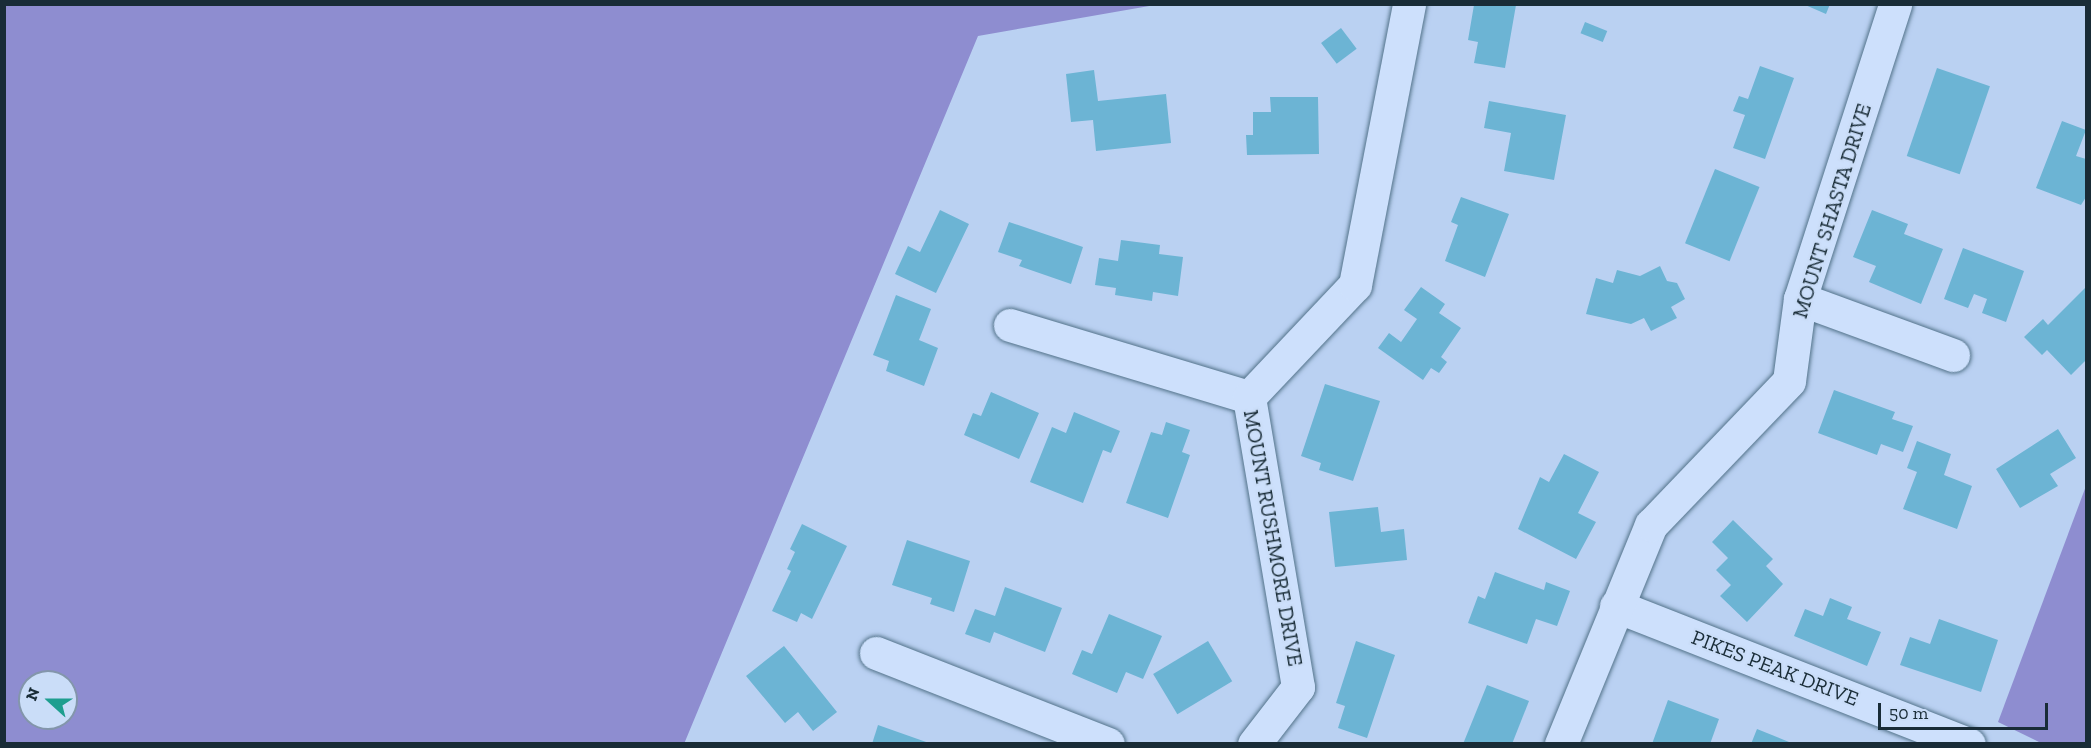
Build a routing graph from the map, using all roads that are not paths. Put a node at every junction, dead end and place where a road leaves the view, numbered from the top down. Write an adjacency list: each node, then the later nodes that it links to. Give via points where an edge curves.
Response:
1 (1409, 4): 6 (street, MOUNT RUSHMORE DRIVE, via 1354,285)
2 (1896, 4): 3 (street, MOUNT SHASTA DRIVE)
3 (1800, 299): 5 (street); 7 (street, MOUNT SHASTA DRIVE, via 1789,381 1651,525)
4 (1010, 325): 6 (street)
5 (1953, 355)
6 (1249, 397): 10 (street, MOUNT RUSHMORE DRIVE, via 1298,687)
7 (1616, 606): 11 (street, MOUNT SHASTA DRIVE); 12 (street, PIKES PEAK DRIVE)
8 (876, 653): 9 (street)
9 (1108, 744)
10 (1254, 744)
11 (1561, 744)
12 (1969, 744)

